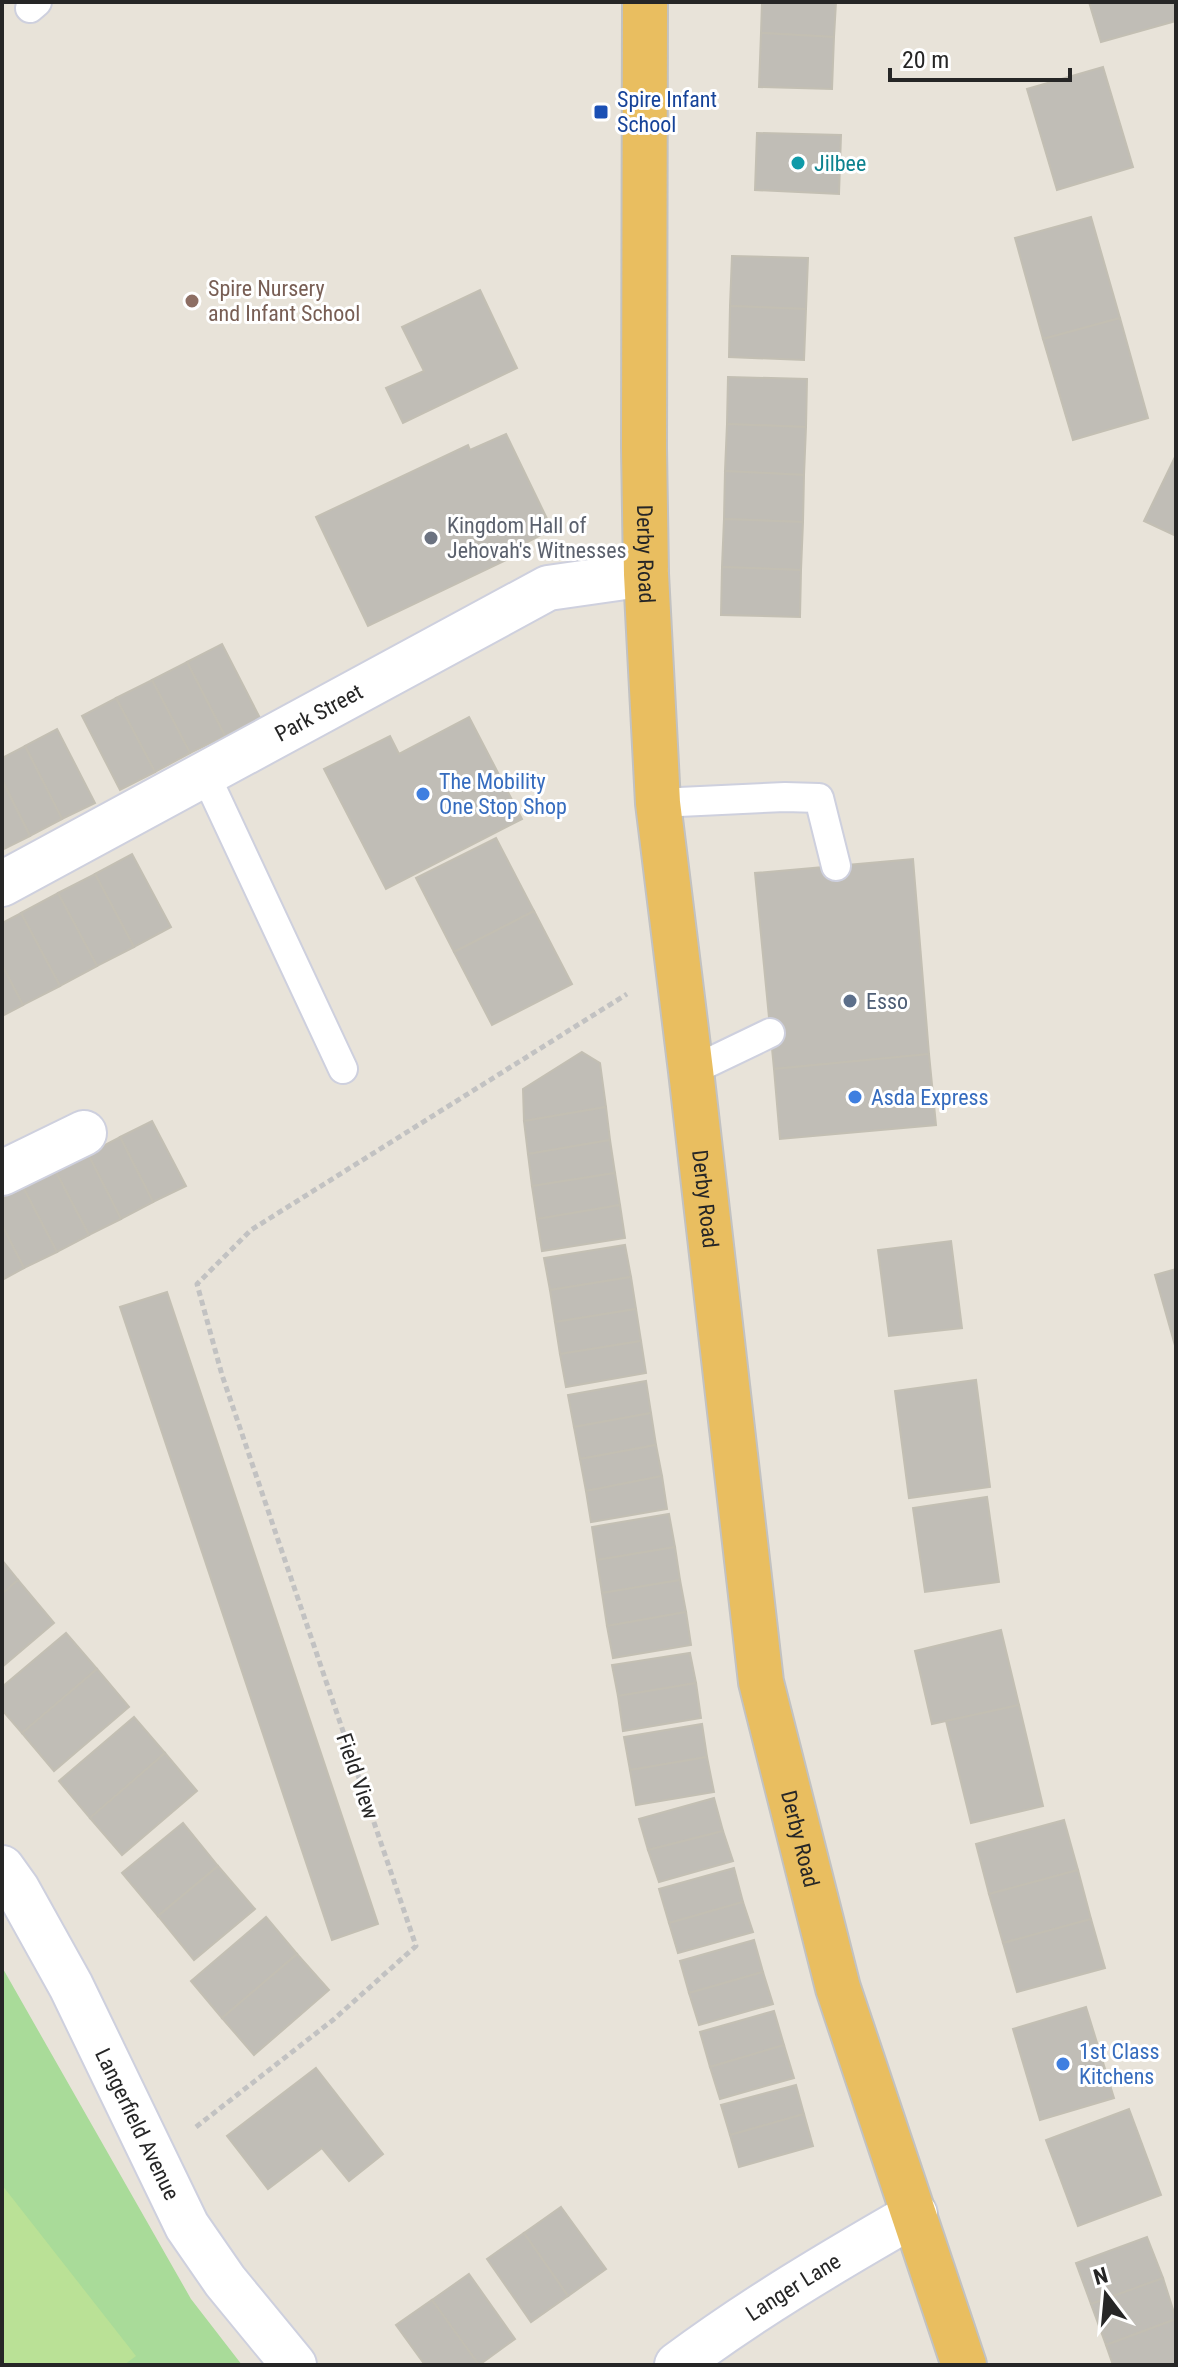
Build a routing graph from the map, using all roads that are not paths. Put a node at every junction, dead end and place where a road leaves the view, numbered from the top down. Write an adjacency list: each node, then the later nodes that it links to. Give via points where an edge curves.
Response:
1 (645, 2): 2 (highway, Derby Road)
2 (646, 574): 3 (street, Park Street, via 548,588); 4 (highway, Derby Road)
3 (205, 774): 6 (street, Park Street); 8 (lane)
4 (658, 803): 5 (lane, via 819,798); 9 (highway, Derby Road)
5 (836, 866)
6 (2, 884)
7 (770, 1033): 9 (lane)
8 (343, 1069)
9 (691, 1071): 13 (highway, Derby Road, via 761,1682 838,1988)
10 (84, 1133): 11 (street)
11 (2, 1173)
12 (2, 1868): 14 (street, Langerfield Avenue, via 71,1986 187,2226)
13 (915, 2214): 15 (street, Langer Lane, via 728,2327); 16 (highway, Derby Road)
14 (294, 2365)
15 (677, 2365)
16 (964, 2365)

